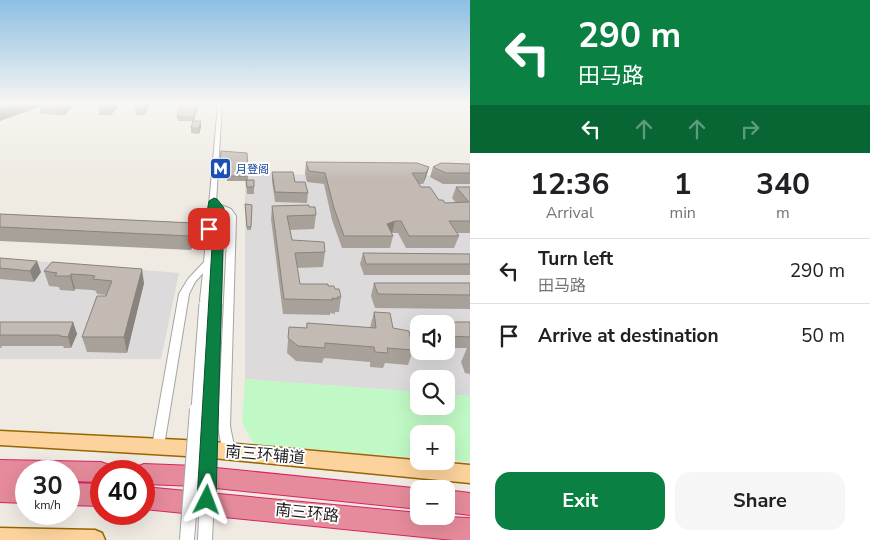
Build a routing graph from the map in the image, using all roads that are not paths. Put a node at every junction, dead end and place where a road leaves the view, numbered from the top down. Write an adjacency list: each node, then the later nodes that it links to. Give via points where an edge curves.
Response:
1 (219, 129): 2 (street)
2 (217, 204): 3 (street, via 211,211); 4 (street); 7 (street, via 232,216 224,426)
3 (206, 264): 4 (street); 6 (street, via 184,294)
4 (211, 300): 21 (street, bridge); 22 (street, bridge)
5 (0, 438): 6 (main road, 南三环辅道)
6 (158, 446): 7 (main road, 南三环辅道)
7 (228, 451): 11 (main road, 南三环辅道)
8 (0, 470): 9 (highway)
9 (15, 470)
10 (155, 474): 14 (highway, 南三环路)
11 (470, 474)
12 (0, 491): 13 (highway)
13 (15, 492)
14 (410, 497)
15 (155, 499): 18 (highway, 南三环路)
16 (455, 502): 17 (highway)
17 (470, 504)
18 (470, 530)
19 (0, 538): 20 (main road)
20 (95, 540)
21 (187, 540)
22 (205, 540)

